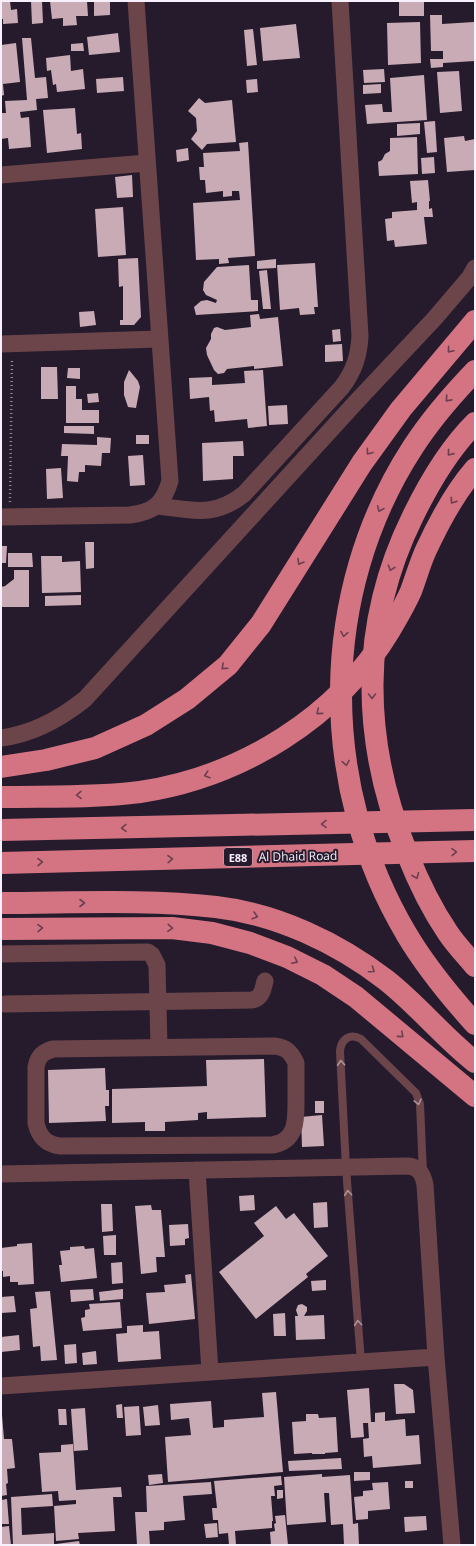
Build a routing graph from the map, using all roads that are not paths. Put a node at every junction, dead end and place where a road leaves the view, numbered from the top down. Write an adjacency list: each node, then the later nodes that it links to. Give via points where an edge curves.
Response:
1 (136, 1): 3 (street)
2 (340, 1): 12 (street, via 360,336 354,368 342,387 234,502 223,508 198,511)
3 (147, 163): 4 (street); 7 (street)
4 (1, 175)
5 (475, 268): 14 (street, via 435,318 85,699 50,723 31,731)
6 (475, 321): 15 (highway, one-way to 15, via 401,409 366,457 261,624 228,665 187,699 146,725 95,748 46,760)
7 (159, 339): 8 (street); 12 (street, via 170,481 166,495)
8 (6, 344)
9 (475, 371): 28 (highway, one-way to 28, bridge, via 445,403 413,447 386,494 365,545 350,598 342,652 340,706 345,760 358,821 378,879 406,934 441,985)
10 (475, 423): 24 (highway, one-way to 24, bridge, via 445,460 422,497 400,544 388,578 378,621 372,665 372,709 377,753 386,796 400,837 421,887 448,934)
11 (475, 469): 16 (highway, one-way to 16, via 447,510 426,550 410,593 385,637 364,667 334,699 300,727 264,751 224,770 182,783 140,792)
12 (157, 506): 13 (street, via 144,513 130,515)
13 (6, 517)
14 (1, 738)
15 (1, 767)
16 (1, 797)
17 (475, 820): 18 (highway, one-way to 18)
18 (1, 830)
19 (475, 851): 20 (highway, Al Dhaid Road / E88, one-way to 19)
20 (1, 863)
21 (1, 904): 30 (highway, one-way to 30, via 136,903 216,907 277,922 334,946 361,962 410,1000)
22 (1, 929): 31 (highway, one-way to 31, via 172,928 212,933 250,943 287,957 356,997)
23 (1, 954): 26 (street, via 148,952 157,966)
24 (475, 966)
25 (265, 981): 26 (street, via 261,995 256,999)
26 (159, 1002): 27 (street); 29 (street)
27 (5, 1004)
28 (475, 1024)
29 (160, 1047): 29 (street, via 274,1046 288,1050 296,1063 296,1120 288,1138 272,1145 60,1146 51,1145 43,1139 36,1123 36,1067 41,1054 53,1049)
30 (475, 1062)
31 (475, 1096)
32 (346, 1168): 33 (street); 35 (street, via 408,1166 419,1170); 35 (lane, one-way to 35, via 340,1045 349,1036 356,1036 375,1051 416,1093 420,1104); 37 (lane, one-way to 32)
33 (197, 1170): 34 (street); 38 (street)
34 (1, 1174)
35 (423, 1176): 36 (street)
36 (436, 1357): 37 (street); 40 (street)
37 (361, 1362): 38 (street)
38 (210, 1372): 39 (street)
39 (1, 1386)
40 (452, 1545)

